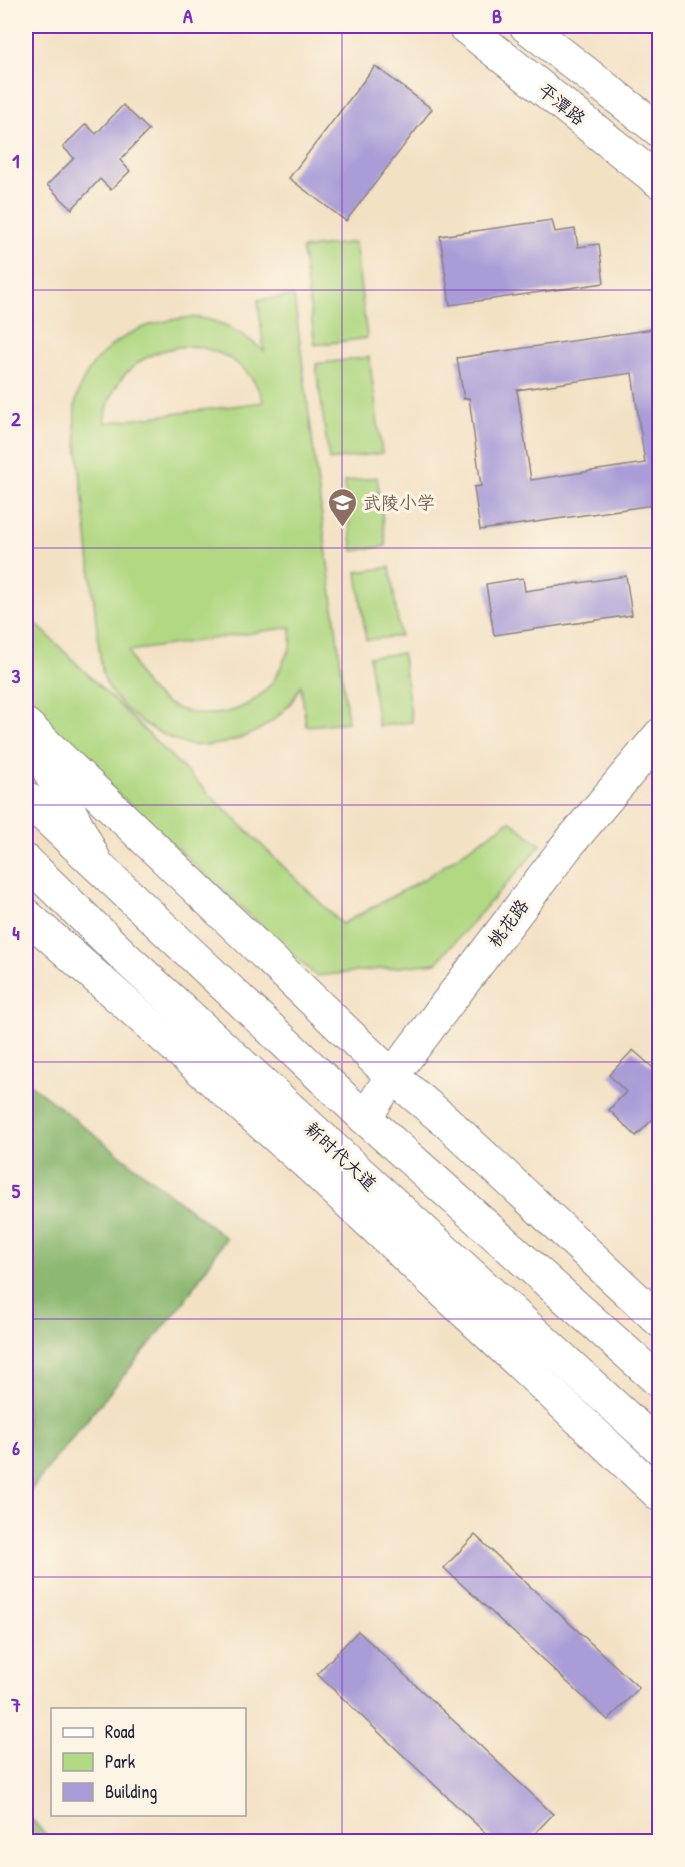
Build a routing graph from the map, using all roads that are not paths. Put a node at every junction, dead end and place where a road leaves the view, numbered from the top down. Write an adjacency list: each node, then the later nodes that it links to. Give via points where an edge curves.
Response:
1 (464, 26): 4 (street, 平潭路)
2 (526, 26): 3 (street)
3 (660, 131)
4 (660, 182)
5 (26, 726): 9 (street); 11 (street)
6 (660, 735): 11 (street, 桃花路, via 566,847)
7 (26, 798): 9 (street)
8 (26, 861): 15 (street, 新时代大道, via 129,961)
9 (97, 865): 12 (street)
10 (26, 915): 16 (street, via 312,1168)
11 (392, 1076): 12 (street, 桃花路); 13 (street, via 447,1122)
12 (365, 1118): 14 (street)
13 (660, 1321)
14 (660, 1382)
15 (660, 1448)
16 (660, 1495)

